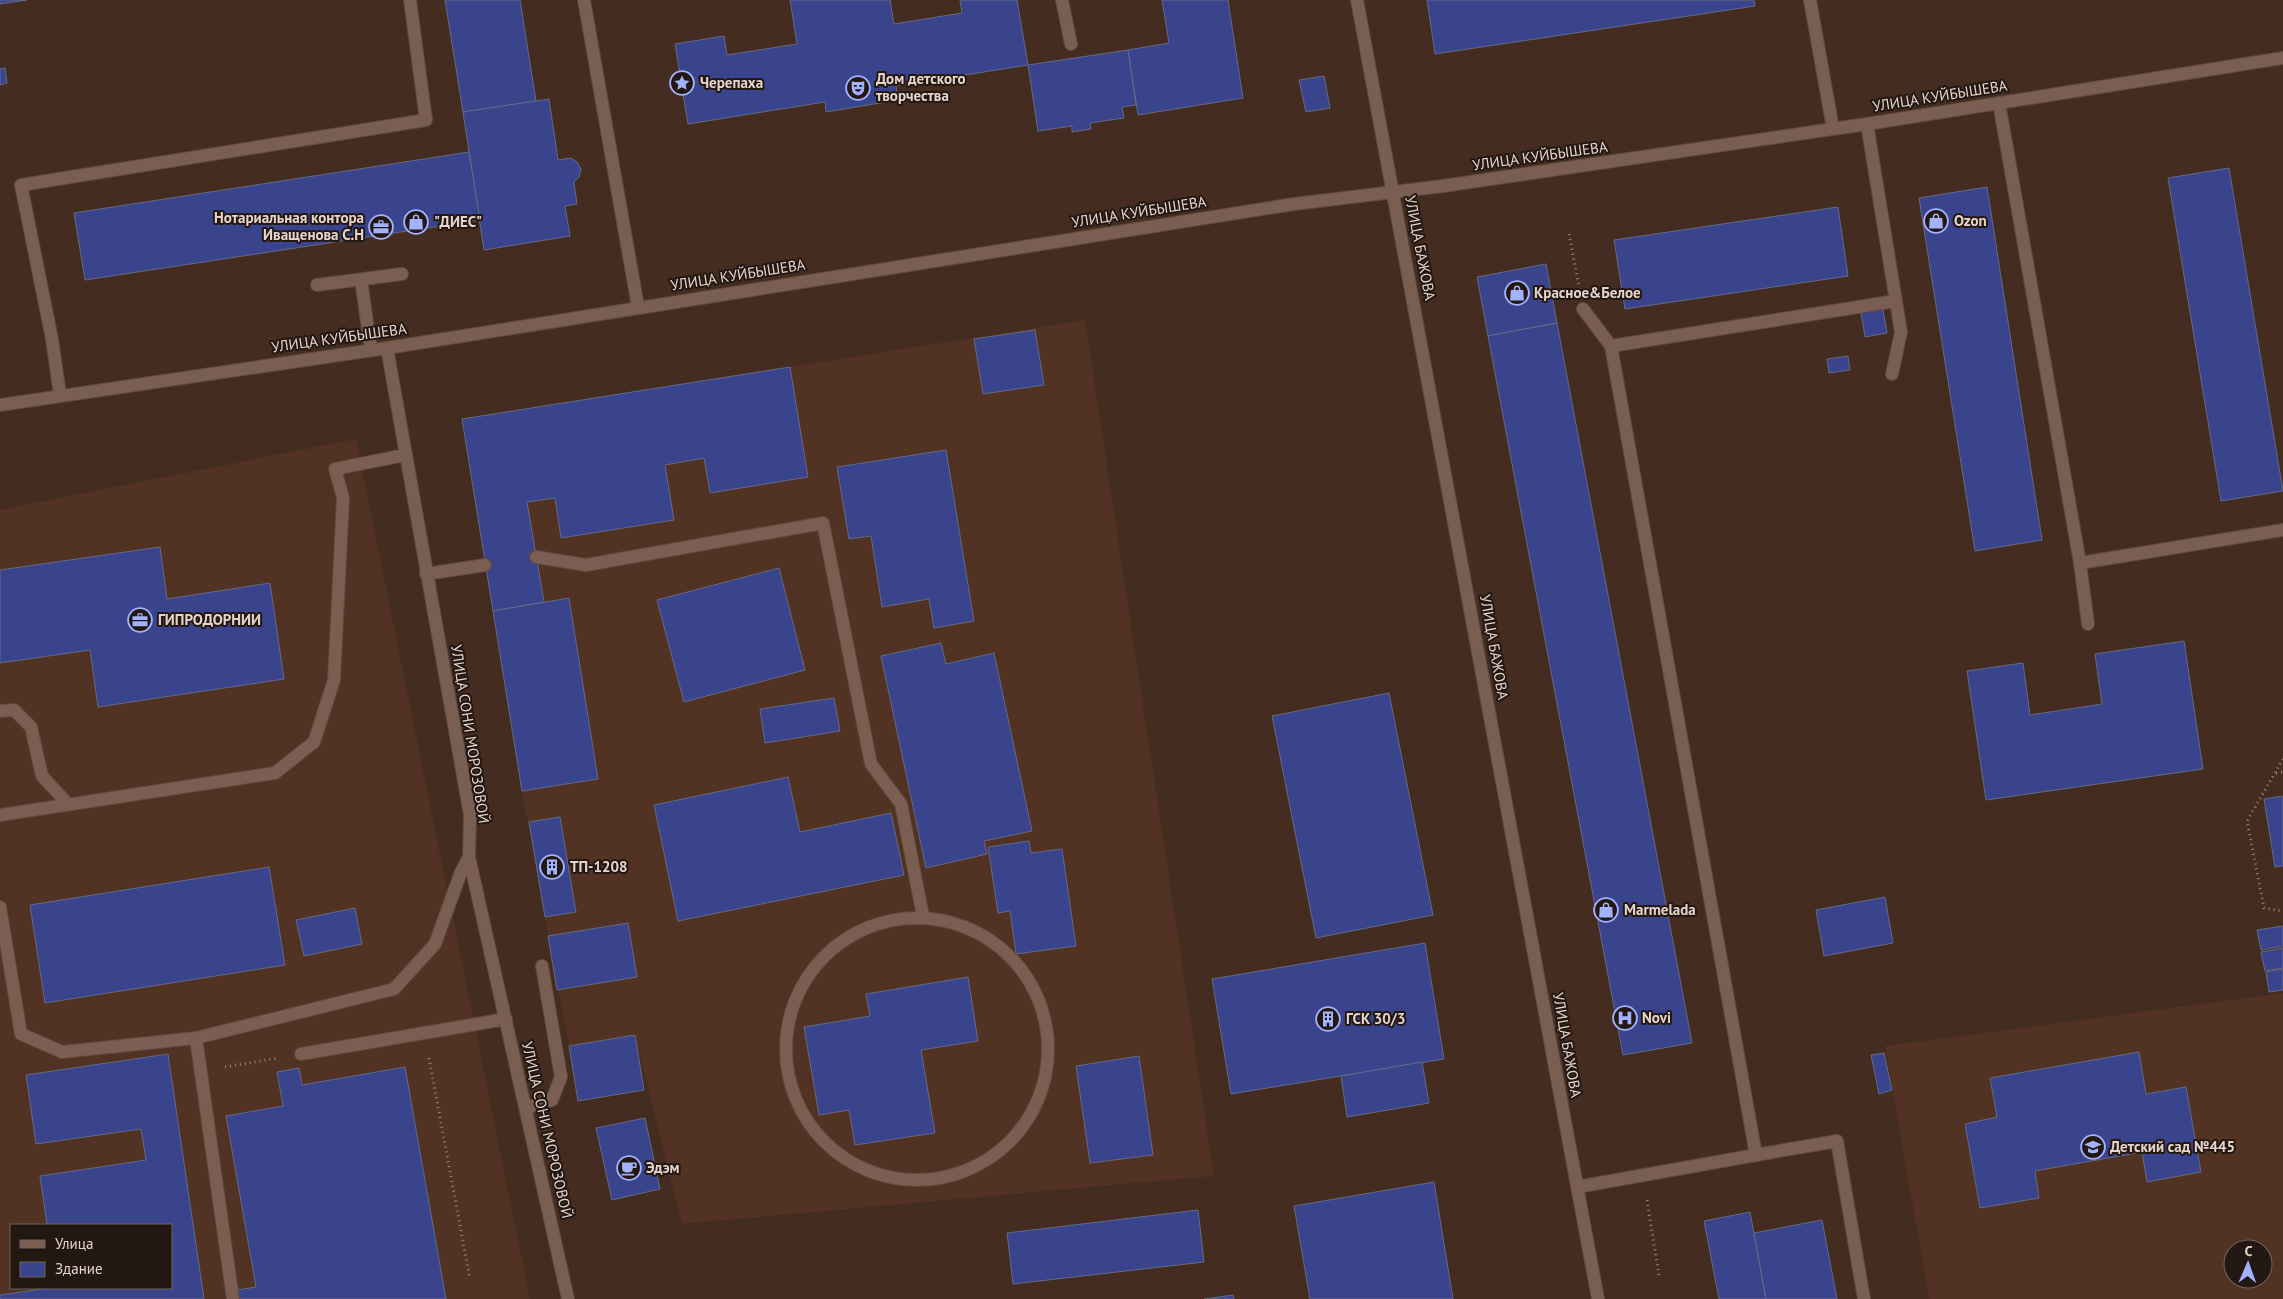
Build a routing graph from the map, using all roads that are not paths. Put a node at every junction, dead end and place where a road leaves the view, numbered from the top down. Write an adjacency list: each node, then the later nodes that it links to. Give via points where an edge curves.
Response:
1 (410, 0): 22 (main road, via 426,120 21,185)
2 (584, 0): 16 (main road)
3 (1062, 0): 6 (main road)
4 (1358, 0): 11 (main road, УЛИЦА БАЖОВА)
5 (1810, 0): 10 (main road)
6 (1071, 44)
7 (2283, 58): 8 (main road, УЛИЦА КУЙБЫШЕВА)
8 (1999, 103): 9 (main road, УЛИЦА КУЙБЫШЕВА); 27 (main road)
9 (1867, 124): 10 (main road, УЛИЦА КУЙБЫШЕВА); 15 (main road)
10 (1833, 129): 11 (main road, УЛИЦА КУЙБЫШЕВА)
11 (1392, 191): 16 (main road, УЛИЦА КУЙБЫШЕВА); 43 (main road, УЛИЦА БАЖОВА)
12 (402, 274): 13 (main road)
13 (361, 280): 14 (main road); 20 (main road)
14 (317, 286)
15 (1896, 301): 18 (main road); 21 (main road, via 1900,332)
16 (638, 307): 19 (main road, УЛИЦА КУЙБЫШЕВА)
17 (1583, 309): 18 (main road)
18 (1611, 346): 42 (main road)
19 (387, 348): 20 (main road, УЛИЦА КУЙБЫШЕВА); 24 (main road, УЛИЦА СОНИ МОРОЗОВОЙ)
20 (371, 350): 22 (main road, УЛИЦА КУЙБЫШЕВА)
21 (1892, 374)
22 (60, 395): 23 (main road, УЛИЦА КУЙБЫШЕВА)
23 (0, 405)
24 (405, 455): 29 (main road, УЛИЦА СОНИ МОРОЗОВОЙ); 32 (main road, via 334,469 343,498 334,680 314,742 275,774)
25 (2283, 530): 27 (main road)
26 (536, 557): 36 (main road, via 586,565 823,523 871,764 901,804)
27 (2080, 563): 30 (main road)
28 (485, 565): 29 (main road)
29 (426, 574): 34 (main road, УЛИЦА СОНИ МОРОЗОВОЙ, via 470,815)
30 (2088, 624)
31 (0, 711): 32 (main road, via 14,710 31,727 42,776)
32 (68, 804): 33 (main road)
33 (0, 815)
34 (470, 857): 38 (main road, УЛИЦА СОНИ МОРОЗОВОЙ); 39 (main road, via 460,872 435,944 394,989)
35 (0, 907): 39 (main road, via 21,1034 62,1052)
36 (924, 916): 36 (main road, via 981,933 1017,962 1036,990 1049,1034 1044,1087 1024,1128 1007,1146 968,1172 923,1181 878,1176 823,1143 797,1105 784,1059 789,1013 805,977 836,944 858,930)
37 (542, 966): 41 (main road, via 561,1077 552,1100)
38 (506, 1019): 40 (main road); 41 (main road, УЛИЦА СОНИ МОРОЗОВОЙ)
39 (196, 1038): 44 (main road)
40 (301, 1054)
41 (526, 1108): 45 (main road, УЛИЦА СОНИ МОРОЗОВОЙ)
42 (1756, 1155): 43 (main road); 47 (main road, via 1837,1142)
43 (1577, 1187): 46 (main road, УЛИЦА БАЖОВА)
44 (234, 1299)
45 (568, 1299)
46 (1598, 1299)
47 (1864, 1299)

